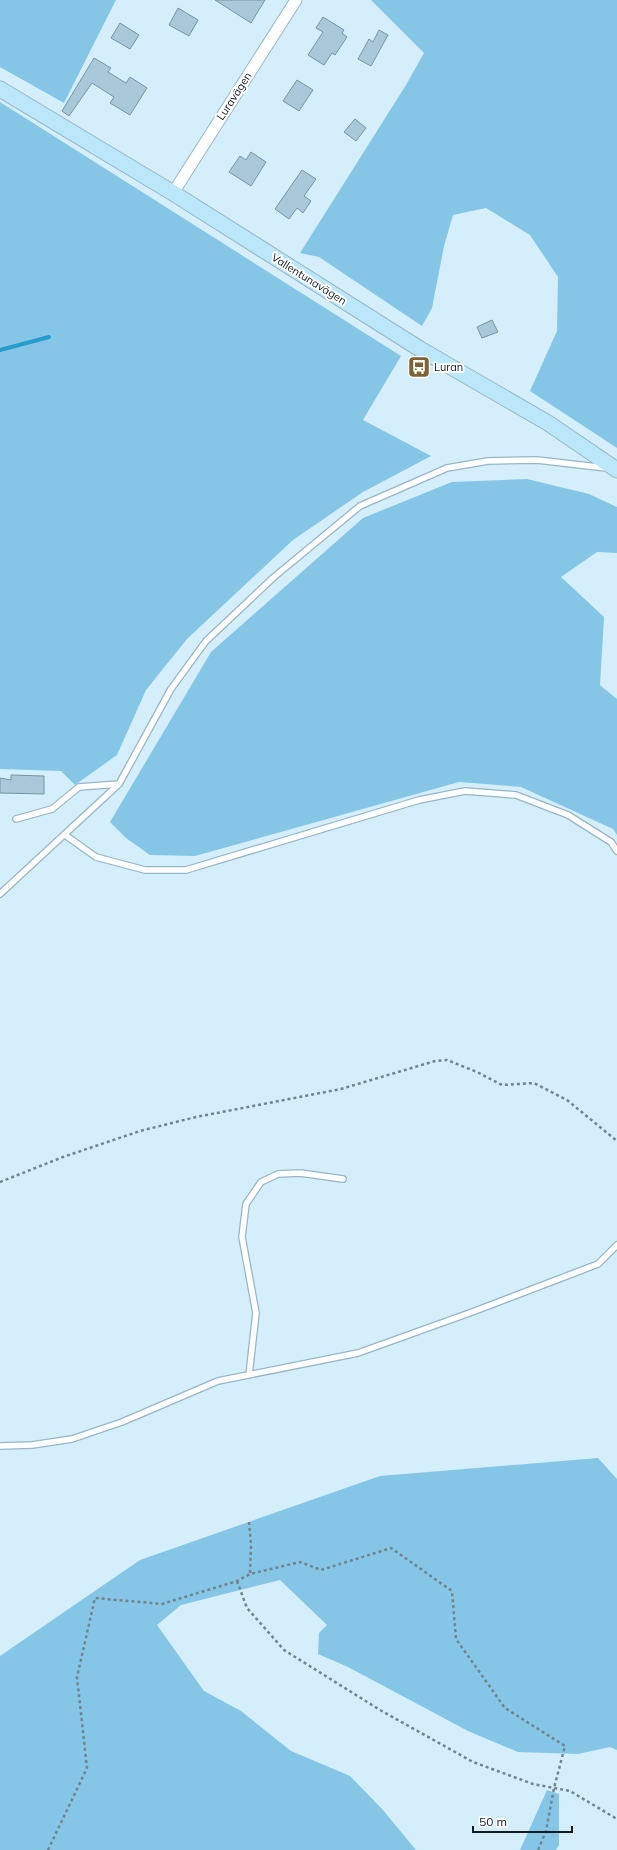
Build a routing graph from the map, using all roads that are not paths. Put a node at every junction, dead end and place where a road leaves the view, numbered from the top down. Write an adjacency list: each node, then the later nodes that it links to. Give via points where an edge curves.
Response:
1 (296, 0): 3 (street, Luravägen)
2 (0, 89): 3 (main road, Vallentunavägen)
3 (173, 193): 4 (main road, Vallentunavägen, via 420,349 548,423)
4 (617, 470): 5 (lane, via 537,460 488,460 447,468 360,506 274,577 206,641 171,689)
5 (119, 784): 6 (lane, via 79,787 52,809); 7 (lane)
6 (16, 819)
7 (65, 835): 8 (lane, via 96,857 145,870 186,870 419,800 465,791 516,795 568,814 611,842); 9 (lane)
8 (617, 850)
9 (0, 894)
10 (343, 1179): 12 (lane, via 278,1174 261,1182 246,1204 242,1237 256,1313)
11 (617, 1245): 12 (lane, via 598,1264 365,1351)
12 (249, 1375): 13 (lane, via 218,1381 122,1422 72,1439 32,1445)
13 (0, 1446)

